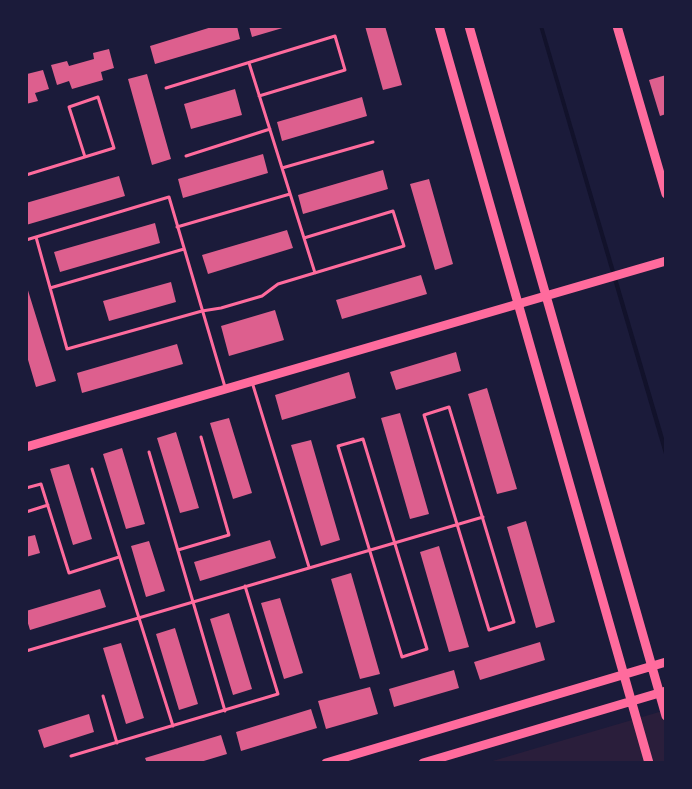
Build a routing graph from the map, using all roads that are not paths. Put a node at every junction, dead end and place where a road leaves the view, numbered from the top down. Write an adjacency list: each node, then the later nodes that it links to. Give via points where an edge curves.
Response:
1 (439, 26): 25 (street)
2 (469, 26): 24 (street)
3 (617, 26): 12 (street)
4 (249, 63): 5 (lane); 6 (lane); 6 (lane, via 335,36 346,70)
5 (166, 88)
6 (259, 96): 7 (lane)
7 (270, 129): 10 (lane); 11 (lane)
8 (373, 142): 11 (lane)
9 (85, 156): 9 (lane, via 114,148 98,97 69,107); 13 (lane)
10 (186, 156)
11 (282, 168): 14 (lane)
12 (663, 174): 15 (street)
13 (26, 175)
14 (290, 194): 16 (lane); 18 (lane)
15 (666, 194)
16 (177, 227): 17 (lane, via 168,197); 20 (lane)
17 (36, 237): 19 (lane); 23 (lane)
18 (304, 238): 22 (lane); 22 (lane, via 394,211 404,246)
19 (26, 240)
20 (184, 249): 23 (lane); 26 (lane)
21 (666, 261): 24 (street)
22 (315, 273): 26 (lane, via 278,284 262,296)
23 (50, 288): 26 (lane, via 67,349)
24 (546, 296): 25 (street); 48 (street)
25 (519, 304): 27 (street); 49 (street)
26 (202, 311): 28 (lane)
27 (252, 382): 28 (street); 42 (lane)
28 (226, 389): 30 (street)
29 (201, 436): 39 (lane, via 229,535)
30 (26, 447)
31 (149, 452): 39 (lane)
32 (92, 469): 41 (lane)
33 (26, 488): 34 (lane, via 41,484)
34 (48, 505): 35 (lane); 41 (lane, via 69,573)
35 (26, 512)
36 (483, 517): 37 (lane); 37 (lane, via 514,622 489,630); 37 (lane, via 449,407 424,414)
37 (457, 524): 38 (lane)
38 (394, 542): 40 (lane); 40 (lane, via 363,439 338,446); 40 (lane, via 427,649 402,657)
39 (178, 550): 44 (lane)
40 (370, 550): 42 (lane)
41 (120, 557): 45 (lane)
42 (309, 567): 43 (lane)
43 (245, 586): 44 (lane); 53 (lane, via 278,694)
44 (193, 602): 45 (lane); 53 (lane)
45 (138, 618): 46 (lane); 55 (lane)
46 (26, 651)
47 (666, 662): 48 (street)
48 (652, 666): 49 (street); 50 (street)
49 (624, 674): 52 (street); 58 (street)
50 (662, 692): 52 (street); 54 (street)
51 (103, 696): 56 (lane)
52 (632, 701): 59 (street); 60 (street)
53 (224, 711): 55 (lane)
54 (666, 716)
55 (172, 726): 56 (lane)
56 (117, 742): 57 (lane)
57 (71, 756)
58 (326, 763)
59 (422, 763)
60 (649, 763)

